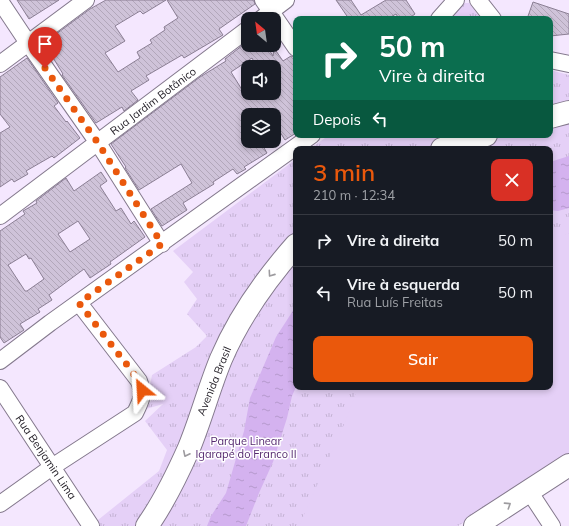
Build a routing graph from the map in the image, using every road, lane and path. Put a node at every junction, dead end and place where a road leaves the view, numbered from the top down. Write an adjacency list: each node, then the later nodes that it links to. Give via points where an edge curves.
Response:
1 (86, 0): 10 (street)
2 (286, 0): 6 (street)
3 (456, 0): 7 (street)
4 (478, 0): 8 (street)
5 (0, 1): 10 (street)
6 (265, 10): 11 (street)
7 (442, 16)
8 (491, 16)
9 (241, 34): 19 (street, Rua Jardim Botânico)
10 (28, 43): 13 (street); 19 (street)
11 (293, 44)
12 (553, 61): 14 (street)
13 (0, 64)
14 (569, 64)
15 (569, 112): 16 (highway)
16 (553, 116)
17 (308, 138): 20 (street)
18 (477, 138): 21 (highway)
19 (98, 143): 23 (street, Rua Jardim Botânico); 24 (street)
20 (297, 146)
21 (451, 146)
22 (293, 149): 24 (street)
23 (0, 216)
24 (162, 244): 26 (street)
25 (293, 248): 34 (highway, Avenida Brasil, one-way to 34, via 248,307 222,358 189,448 161,506)
26 (79, 303): 27 (street); 30 (street, via 138,381 142,390 142,400 135,413)
27 (0, 361)
28 (0, 388): 30 (street, Rua Benjamin Lima)
29 (569, 465): 31 (highway)
30 (52, 467): 32 (street); 33 (street, Rua Benjamin Lima)
31 (529, 491): 35 (highway, one-way to 31); 36 (street)
32 (0, 504)
33 (91, 526)
34 (147, 526)
35 (475, 526)
36 (552, 526)

